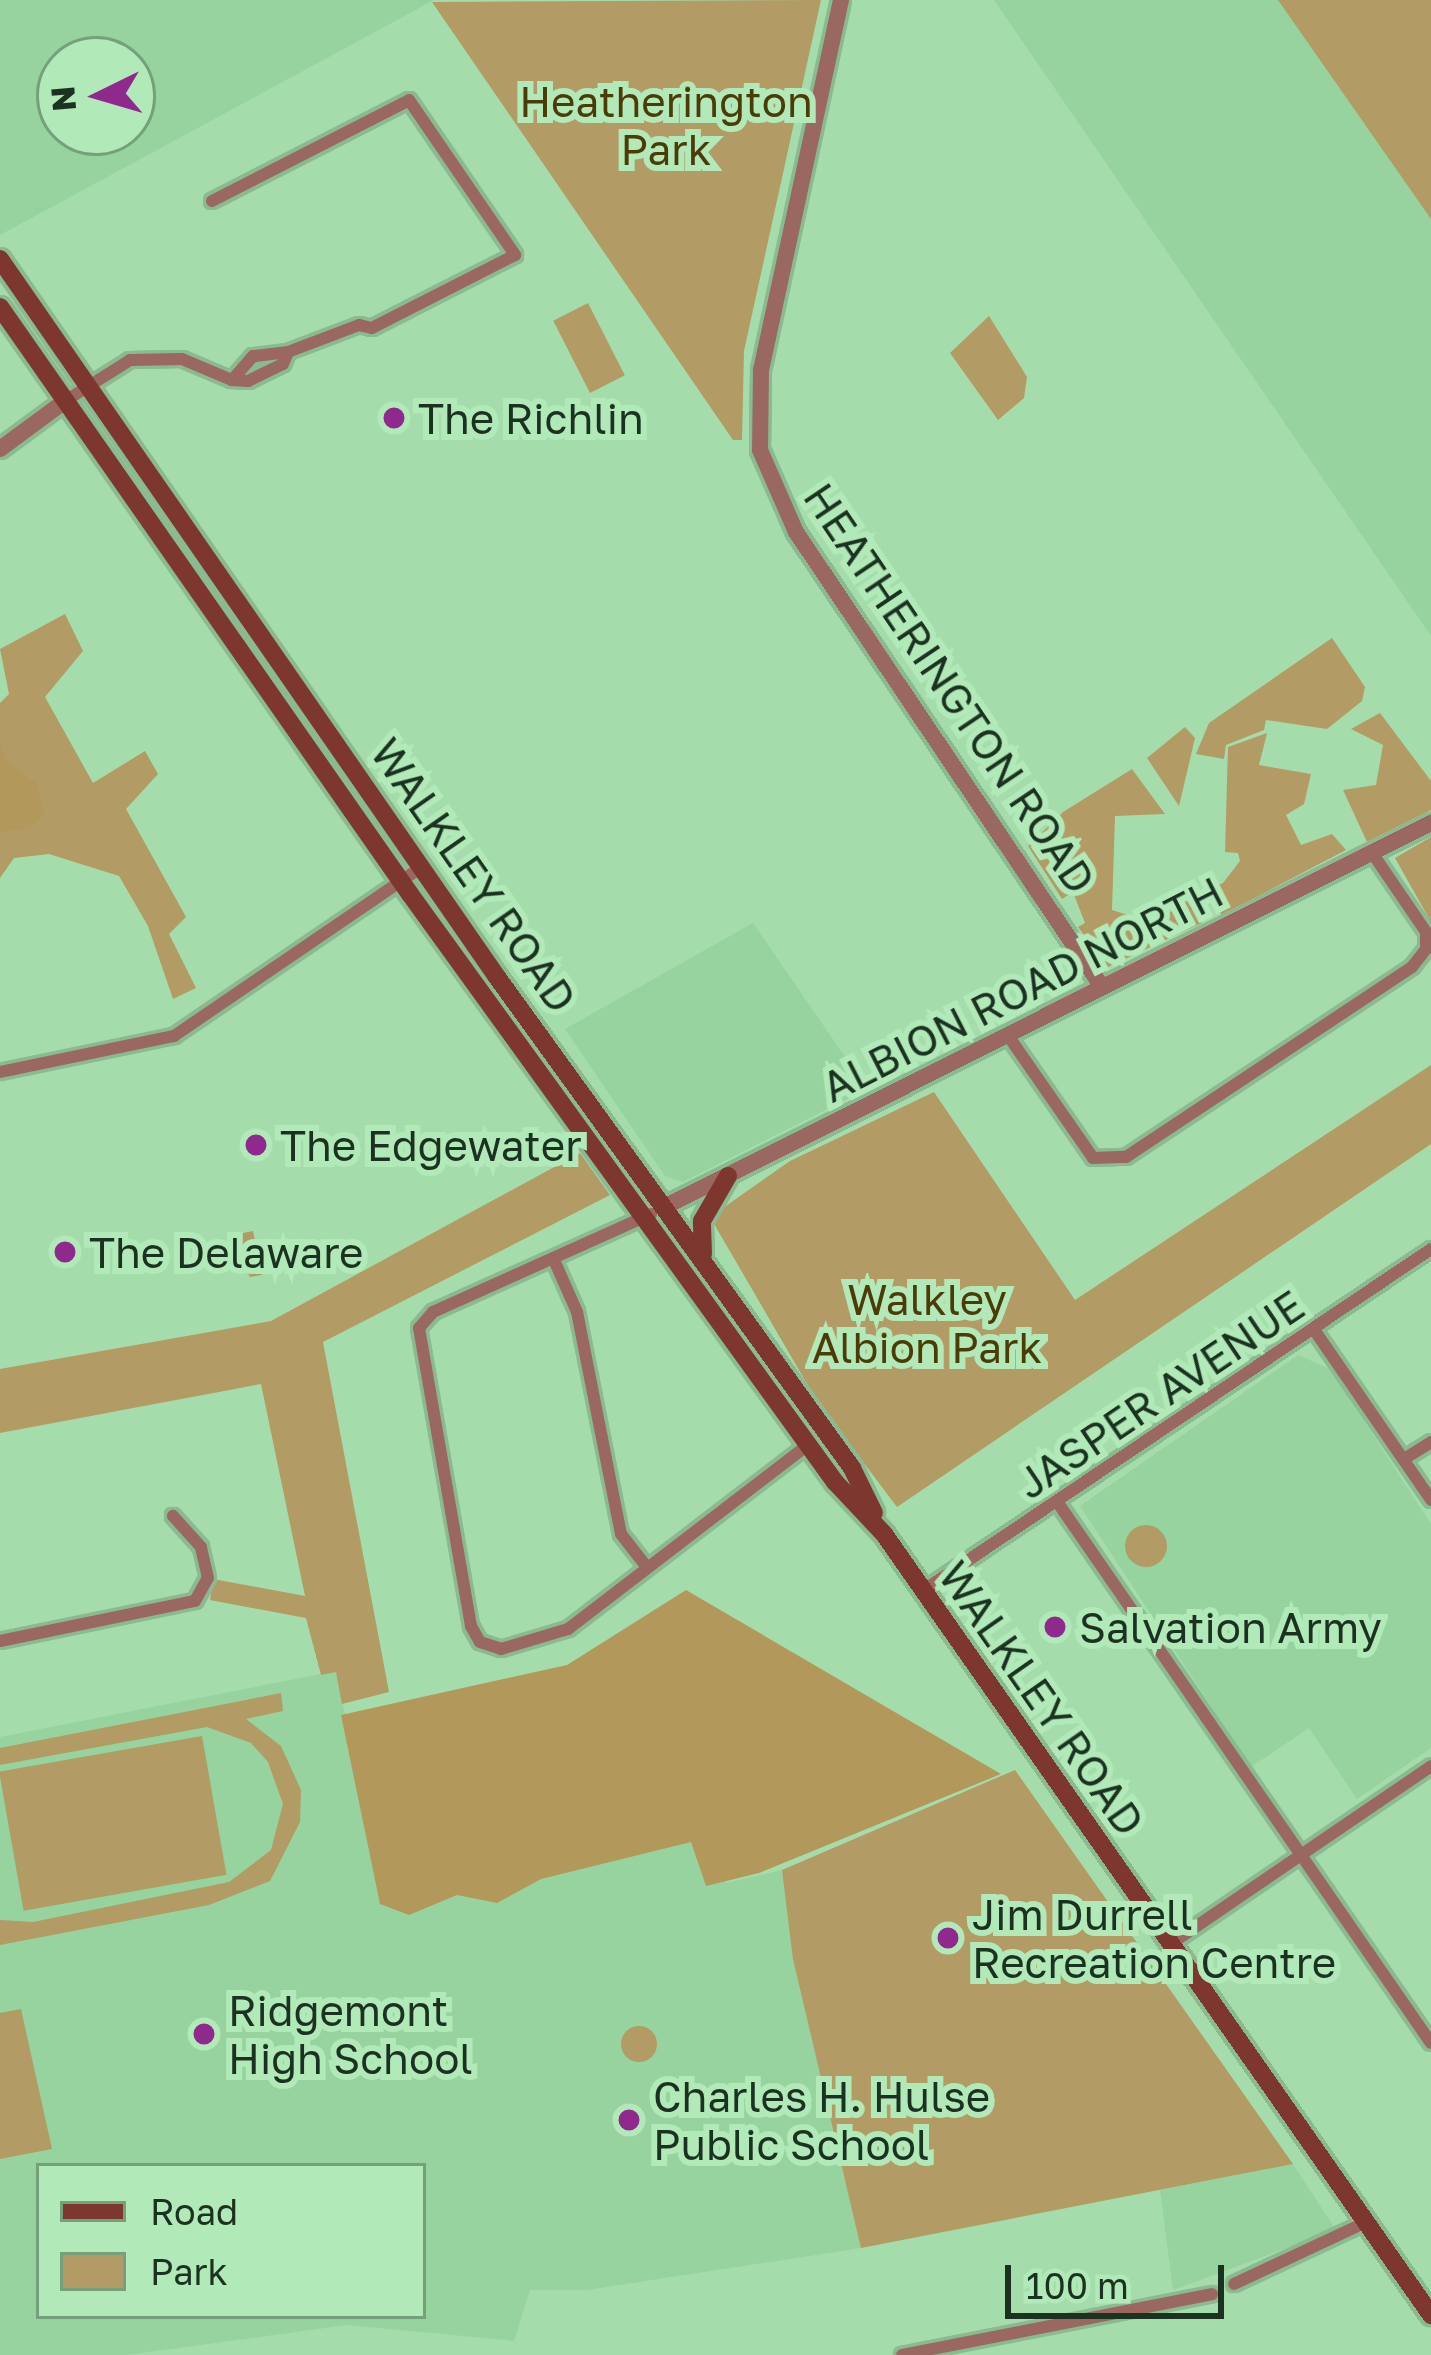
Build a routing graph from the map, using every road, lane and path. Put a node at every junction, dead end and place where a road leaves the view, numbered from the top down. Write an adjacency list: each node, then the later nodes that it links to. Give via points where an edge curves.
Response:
1 (841, 0): 14 (street, HEATHERINGTON ROAD, via 761,370 760,451 796,532)
2 (212, 201): 5 (street, via 409,100 515,255 372,328 358,325)
3 (0, 259): 7 (main road, WALKLEY ROAD)
4 (0, 307): 8 (main road, WALKLEY ROAD)
5 (288, 352): 6 (street, via 265,375); 6 (street, via 254,356)
6 (232, 380): 7 (street, via 165,356 130,360)
7 (88, 385): 8 (street); 12 (main road, WALKLEY ROAD)
8 (65, 401): 9 (street); 13 (main road, WALKLEY ROAD)
9 (0, 449)
10 (1431, 824): 11 (street, ALBION ROAD NORTH)
11 (1373, 854): 14 (street, ALBION ROAD NORTH); 15 (street, via 1426,932 1426,949 1412,968 1126,1157 1093,1158)
12 (422, 867): 13 (street); 18 (main road, WALKLEY ROAD)
13 (401, 882): 16 (street, via 174,1036); 19 (main road, WALKLEY ROAD)
14 (1102, 987): 15 (street, ALBION ROAD NORTH)
15 (1009, 1037): 17 (street, ALBION ROAD NORTH)
16 (0, 1072)
17 (728, 1176): 18 (street, ALBION ROAD NORTH); 21 (main road, via 702,1221)
18 (666, 1207): 19 (street, ALBION ROAD NORTH); 21 (main road, WALKLEY ROAD)
19 (645, 1217): 22 (street, ALBION ROAD NORTH); 25 (main road, WALKLEY ROAD)
20 (1431, 1249): 23 (street, JASPER AVENUE)
21 (704, 1258): 30 (main road, WALKLEY ROAD, via 852,1468)
22 (554, 1260): 31 (street, via 577,1312 621,1534); 31 (street, ALBION ROAD NORTH, via 433,1312 416,1343 471,1626 490,1648 543,1641)
23 (1315, 1331): 26 (street); 28 (street, JASPER AVENUE)
24 (1431, 1442): 26 (street)
25 (808, 1445): 30 (main road, WALKLEY ROAD); 31 (street)
26 (1404, 1459): 27 (street)
27 (1431, 1500)
28 (1058, 1503): 32 (street, JASPER AVENUE); 35 (street)
29 (173, 1516): 33 (street, via 202,1547 208,1578 195,1601)
30 (884, 1534): 32 (main road, WALKLEY ROAD)
31 (645, 1565)
32 (924, 1590): 36 (main road, WALKLEY ROAD)
33 (0, 1641)
34 (1430, 1769): 35 (street)
35 (1302, 1858): 36 (street); 37 (street)
36 (1169, 1945): 38 (main road, WALKLEY ROAD)
37 (1431, 2043)
38 (1362, 2224): 39 (street); 41 (main road, WALKLEY ROAD)
39 (1234, 2284)
40 (1213, 2294): 42 (street)
41 (1431, 2315)
42 (902, 2355)

